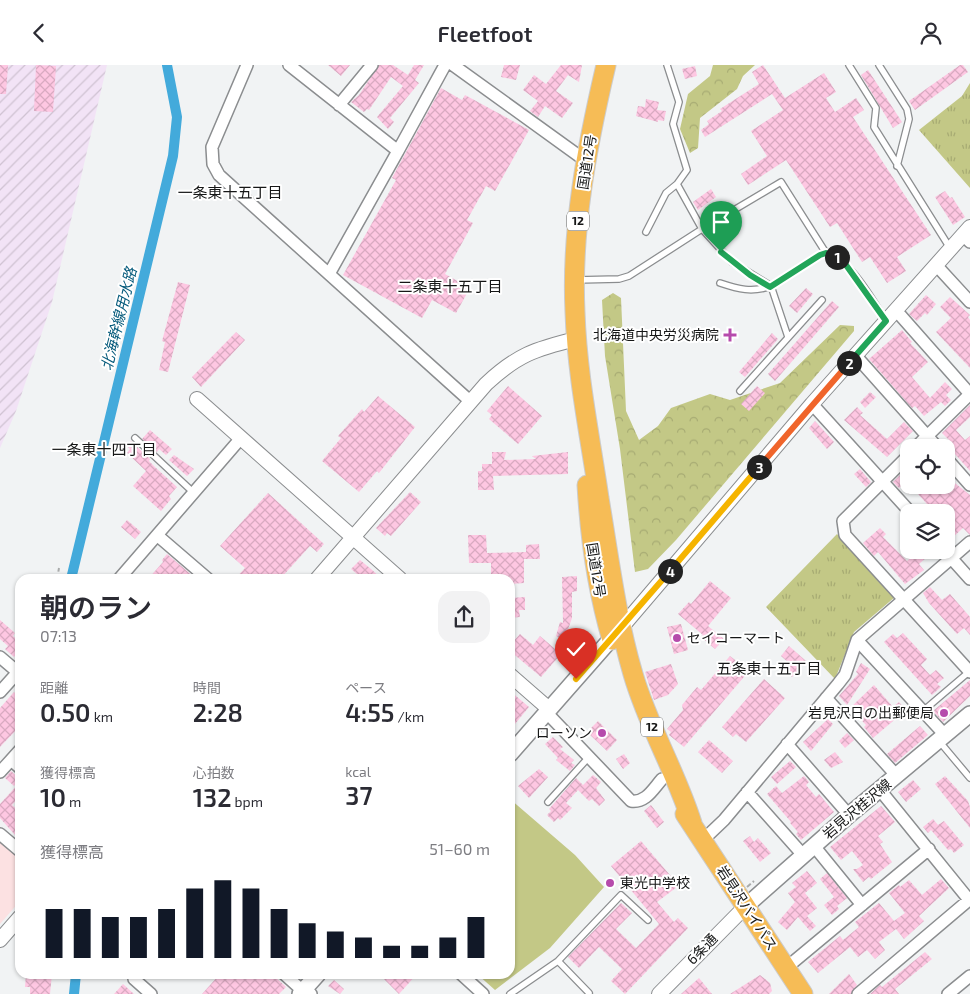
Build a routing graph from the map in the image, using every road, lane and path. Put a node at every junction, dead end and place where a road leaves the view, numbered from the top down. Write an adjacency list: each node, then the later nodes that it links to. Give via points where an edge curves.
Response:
1 (247, 65): 21 (street, via 212,147 213,165 219,175)
2 (289, 65): 10 (street)
3 (372, 65): 10 (street)
4 (445, 65): 11 (street)
5 (453, 65): 12 (street)
6 (606, 65): 12 (highway, 国道12号 / 12)
7 (667, 65): 14 (lane, via 679,102 673,124 687,170)
8 (849, 65): 13 (lane, via 876,108 874,127)
9 (879, 65): 13 (lane, via 907,109 909,119)
10 (339, 105): 11 (street)
11 (398, 151): 21 (street)
12 (586, 161): 22 (highway, 国道12号 / 12)
13 (897, 167): 18 (lane)
14 (677, 184): 15 (lane); 16 (lane, via 666,193)
15 (702, 229): 19 (lane, via 781,182); 22 (lane, via 629,276); 24 (lane, via 732,262)
16 (646, 232)
17 (968, 235): 18 (street)
18 (951, 249): 20 (street)
19 (826, 253): 24 (lane); 28 (lane, via 846,265)
20 (936, 265): 26 (street); 27 (street)
21 (329, 274): 34 (street)
22 (574, 280): 30 (highway, 国道12号 / 12)
23 (720, 283): 24 (lane, via 757,291)
24 (770, 287): 29 (lane)
25 (822, 300): 29 (lane)
26 (970, 302)
27 (896, 310): 28 (street); 36 (street, via 970,393)
28 (886, 321): 31 (street)
29 (788, 337): 32 (lane)
30 (576, 339): 34 (street, via 533,350 516,359 486,384); 59 (highway, 国道12号 / 12, via 589,525 601,601)
31 (855, 355): 35 (street); 36 (street)
32 (740, 391)
33 (197, 399): 38 (street)
34 (471, 402): 46 (street)
35 (812, 404): 41 (street); 59 (street)
36 (927, 437)
37 (135, 438): 43 (lane)
38 (241, 438): 43 (street); 46 (street)
39 (900, 464): 41 (street)
40 (955, 468): 42 (street)
41 (883, 481): 44 (street); 58 (street, via 843,521 843,528)
42 (970, 485)
43 (194, 493): 45 (street)
44 (903, 504)
45 (158, 536): 53 (street); 54 (street)
46 (353, 537): 55 (street); 56 (street)
47 (970, 542): 48 (street)
48 (955, 550)
49 (942, 559): 58 (street)
50 (952, 559): 57 (street)
51 (59, 568): 52 (path)
52 (58, 574)
53 (124, 574)
54 (202, 574)
55 (321, 574)
56 (394, 574)
57 (970, 579)
58 (903, 600): 60 (street); 63 (street)
59 (616, 634): 68 (main road); 81 (highway, 岩見沢バイパス / 12, via 635,717); 86 (highway, 岩見沢バイパス / 12, via 665,759 684,796)
60 (857, 640): 67 (street, via 845,675); 69 (street)
61 (0, 657): 62 (street)
62 (15, 670)
63 (970, 671): 69 (lane)
64 (15, 677): 66 (street)
65 (515, 680): 68 (street)
66 (0, 692)
67 (826, 698): 72 (street); 79 (street)
68 (547, 711): 73 (main road); 75 (street)
69 (923, 711): 71 (street)
70 (970, 714): 71 (main road, 岩見沢桂沢線)
71 (942, 738): 79 (main road, 岩見沢桂沢線); 80 (lane)
72 (787, 744): 83 (street); 85 (street)
73 (515, 748)
74 (15, 756): 76 (street)
75 (589, 757): 81 (street, via 631,801 638,802 648,796); 84 (lane)
76 (11, 760): 77 (street); 78 (street)
77 (15, 764)
78 (0, 771)
79 (896, 775): 82 (main road, 岩見沢桂沢線)
80 (970, 777)
81 (662, 779): 86 (highway, 岩見沢バイパス / 12, via 673,801)
82 (880, 790): 85 (main road, 岩見沢桂沢線); 90 (street)
83 (746, 792): 88 (street); 91 (street)
84 (548, 801)
85 (849, 815): 91 (main road, 岩見沢桂沢線)
86 (692, 823): 88 (highway, 岩見沢バイパス / 12)
87 (0, 833): 89 (street)
88 (703, 840): 94 (highway, 岩見沢バイパス / 12)
89 (15, 846)
90 (929, 849): 92 (street); 93 (street)
91 (808, 850): 93 (street); 94 (main road, 岩見沢桂沢線)
92 (970, 900): 112 (street)
93 (862, 905): 99 (street)
94 (746, 906): 99 (highway, 岩見沢バイパス / 12); 105 (street, 6条通)
95 (648, 921): 98 (lane, via 621,895)
96 (15, 922): 97 (street)
97 (0, 939)
98 (558, 961): 107 (lane); 110 (lane)
99 (786, 967): 111 (highway, 岩見沢バイパス / 12)
100 (970, 976): 113 (street)
101 (134, 979): 108 (street)
102 (290, 979): 106 (street)
103 (315, 979): 106 (main road)
104 (466, 979): 109 (street)
105 (664, 992)
106 (305, 993)
107 (589, 993)
108 (151, 994)
109 (483, 994)
110 (510, 994)
111 (803, 994)
112 (858, 994)
113 (948, 994)

